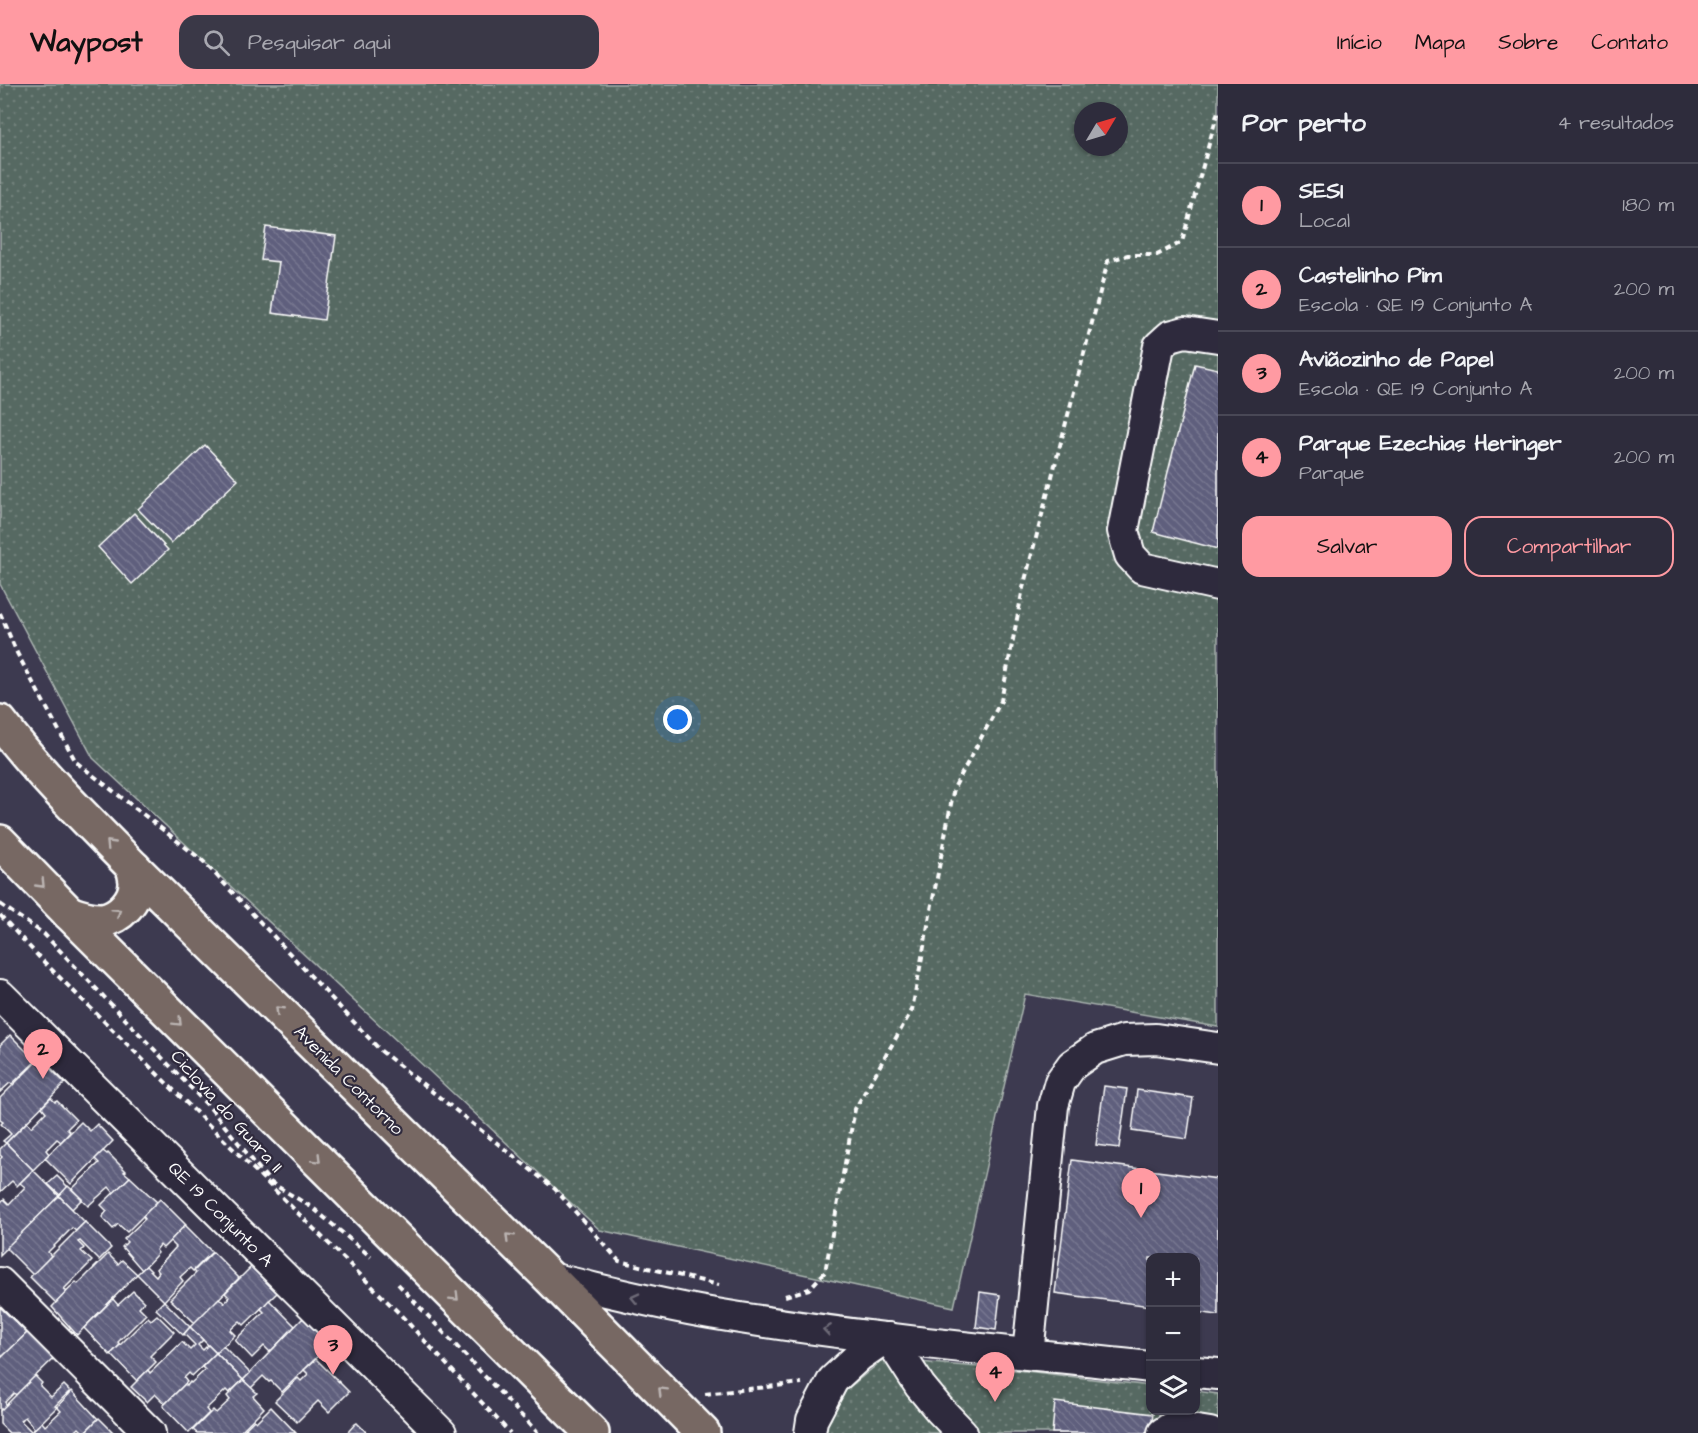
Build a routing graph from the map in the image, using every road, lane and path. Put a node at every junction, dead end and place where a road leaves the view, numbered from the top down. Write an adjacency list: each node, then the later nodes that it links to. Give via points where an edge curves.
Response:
1 (1218, 111): 18 (path, via 1182,242 1157,255 1128,255 1108,261 1023,588 1001,701 954,788 912,1011 855,1109 825,1272 809,1288)
2 (1218, 337): 3 (street, via 1185,332 1170,336 1159,346 1123,531 1130,555 1142,568)
3 (1218, 585)
4 (0, 613): 17 (path, via 17,653 76,762 203,861 381,1051 555,1189 619,1261)
5 (0, 722): 7 (main road, Avenida Contorno, one-way to 5, via 67,800)
6 (0, 842): 9 (main road, one-way to 9)
7 (134, 868): 9 (main road, one-way to 7, via 103,920 119,913 131,901 136,885); 14 (main road, Avenida Contorno, one-way to 7)
8 (0, 904): 13 (path, Ciclovia do Guara II, via 44,934 211,1109 270,1182 313,1208)
9 (69, 913): 30 (main road, one-way to 30)
10 (0, 915): 28 (path, via 399,1313)
11 (0, 995): 27 (street, QE 19 Conjunto A)
12 (1218, 1048): 20 (street, via 1156,1039 1124,1040 1095,1048 1072,1065 1060,1082 1053,1106)
13 (379, 1264)
14 (550, 1278): 19 (street, one-way to 14, via 710,1313); 25 (main road, Avenida Contorno, one-way to 14)
15 (395, 1281): 29 (path)
16 (0, 1283): 26 (street)
17 (722, 1285)
18 (778, 1299)
19 (887, 1338): 20 (street); 24 (street); 33 (street, via 926,1394)
20 (1028, 1354): 21 (street)
21 (1146, 1367)
22 (1200, 1372): 23 (street)
23 (1218, 1374)
24 (832, 1380): 25 (path, via 707,1393); 32 (street, via 812,1420)
25 (680, 1409): 31 (main road, Avenida Contorno)
26 (150, 1433)
27 (441, 1433)
28 (510, 1433)
29 (538, 1433)
30 (592, 1433)
31 (703, 1433)
32 (810, 1433)
33 (962, 1433)
34 (1164, 1433): 35 (street, via 1172,1427)
35 (1210, 1433)

